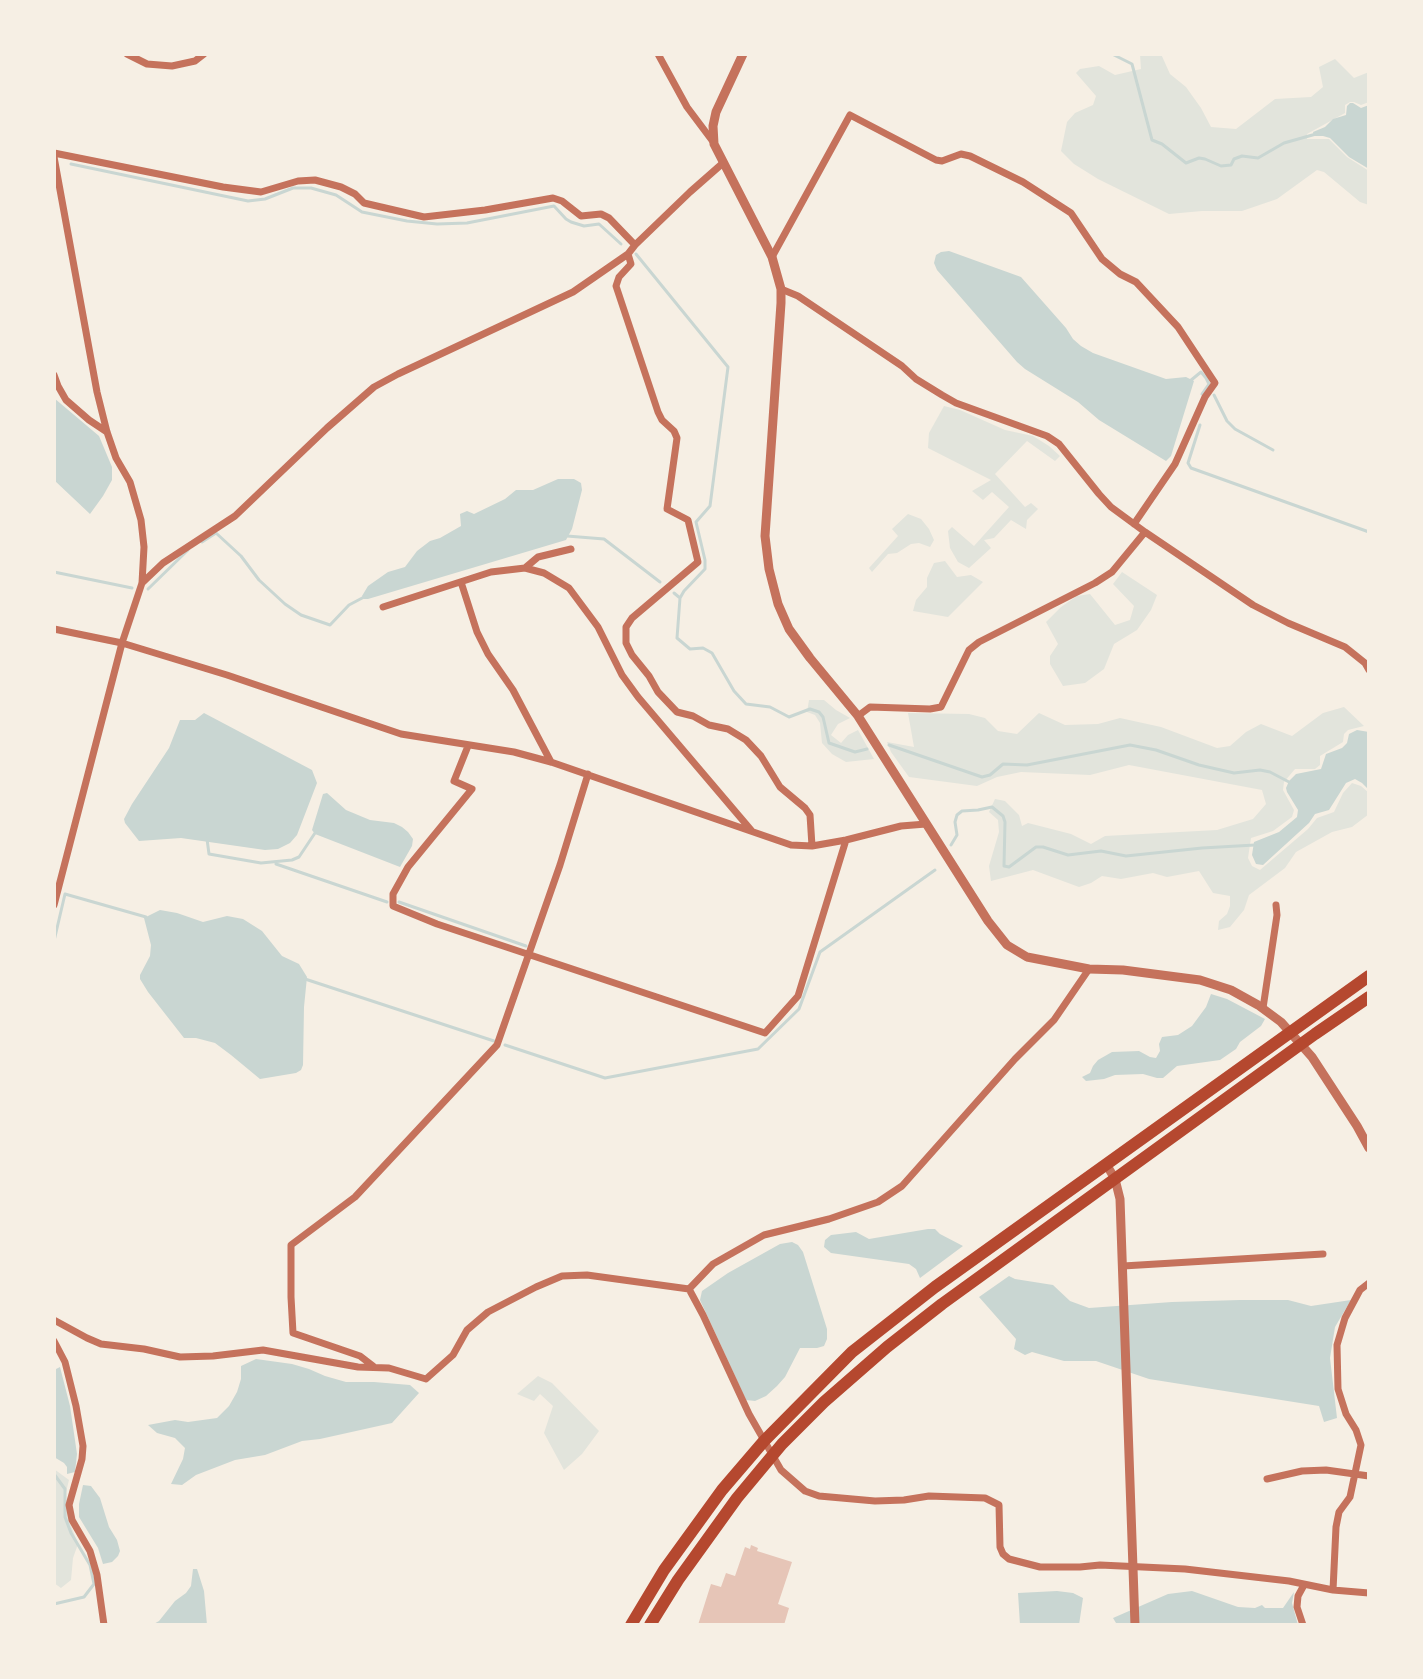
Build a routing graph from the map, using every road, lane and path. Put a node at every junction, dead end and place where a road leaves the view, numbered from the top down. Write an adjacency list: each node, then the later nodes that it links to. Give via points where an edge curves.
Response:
1 (127, 54): 2 (street, via 147,64 172,66)
2 (204, 54)
3 (658, 54): 5 (street)
4 (743, 54): 5 (street, via 716,112)
5 (714, 144): 7 (street)
6 (54, 155): 8 (street, via 261,192 315,180 341,187 364,203 424,217 553,198 581,216 609,218); 13 (street)
7 (723, 163): 8 (street); 10 (street)
8 (635, 245): 9 (street)
9 (628, 254): 19 (street, via 573,292 374,387 235,516); 31 (street, via 631,264 616,286 658,412 677,438 667,509 688,520 698,562 632,618 626,643 677,712 728,729 761,756 780,787 810,815)
10 (772, 257): 11 (street); 14 (street, via 850,115 936,160 970,156 1071,213 1102,259 1136,282 1178,327 1215,383 1175,464)
11 (781, 289): 14 (street, via 956,403 1059,444 1111,507); 24 (street, via 765,536 769,569 789,629)
12 (54, 375): 13 (street, via 66,400)
13 (107, 432): 19 (street, via 141,520)
14 (1134, 524): 15 (street)
15 (1145, 532): 23 (street, via 1253,605 1345,647); 24 (street, via 1112,572 969,650 941,707 870,707)
16 (571, 549): 17 (street, via 538,557)
17 (525, 568): 18 (street); 29 (street, via 569,588 638,697)
18 (461, 582): 20 (street); 26 (street, via 488,654)
19 (142, 583): 22 (street)
20 (383, 607)
21 (54, 629): 22 (street)
22 (122, 643): 25 (street, via 401,734); 32 (street)
23 (1369, 670)
24 (858, 716): 28 (street)
25 (468, 746): 26 (street); 34 (street, via 454,781 472,789 408,867 393,894 393,906)
26 (551, 762): 27 (street)
27 (588, 774): 29 (street); 34 (street)
28 (926, 824): 30 (street); 35 (street, via 1007,945 1027,957)
29 (752, 831): 31 (street, via 791,845)
30 (846, 840): 31 (street); 34 (street, via 798,996 765,1033)
31 (812, 846)
32 (54, 905)
33 (1276, 905): 38 (street)
34 (528, 954): 50 (street, via 494,1049 355,1197 291,1245 293,1333 360,1356)
35 (1089, 969): 38 (street, via 1200,980); 47 (street, via 1054,1020 902,1186 878,1202 764,1235 713,1264)
36 (1369, 976): 39 (highway)
37 (1369, 997): 40 (highway)
38 (1263, 1008): 39 (street)
39 (1290, 1032): 40 (street); 42 (highway)
40 (1301, 1045): 41 (street); 43 (highway)
41 (1369, 1148)
42 (1106, 1164): 43 (street); 51 (highway, via 852,1352)
43 (1115, 1179): 45 (street); 52 (highway, via 887,1347)
44 (1323, 1254): 45 (street)
45 (1123, 1266): 56 (street)
46 (1369, 1283): 53 (street, via 1345,1318 1337,1345 1338,1389 1361,1445)
47 (689, 1289): 50 (street, via 562,1276 488,1312 426,1379); 51 (street)
48 (54, 1320): 50 (street, via 101,1344 180,1357 263,1350)
49 (54, 1341): 60 (street, via 65,1362 83,1446 69,1505 94,1564)
50 (373, 1366)
51 (764, 1441): 52 (street); 61 (highway, via 664,1570)
52 (772, 1455): 56 (street, via 787,1476 819,1496 875,1501 985,1498 999,1505 1000,1547 1009,1559 1040,1567); 62 (highway, via 708,1536)
53 (1355, 1475): 54 (street); 55 (street, via 1302,1471); 58 (street, via 1336,1527)
54 (1369, 1476)
55 (1267, 1479)
56 (1134, 1566): 57 (street); 63 (street)
57 (1304, 1585): 58 (street); 64 (street, via 1297,1607)
58 (1333, 1590): 59 (street)
59 (1369, 1593)
60 (104, 1625)
61 (631, 1625)
62 (650, 1625)
63 (1135, 1625)
64 (1303, 1625)

